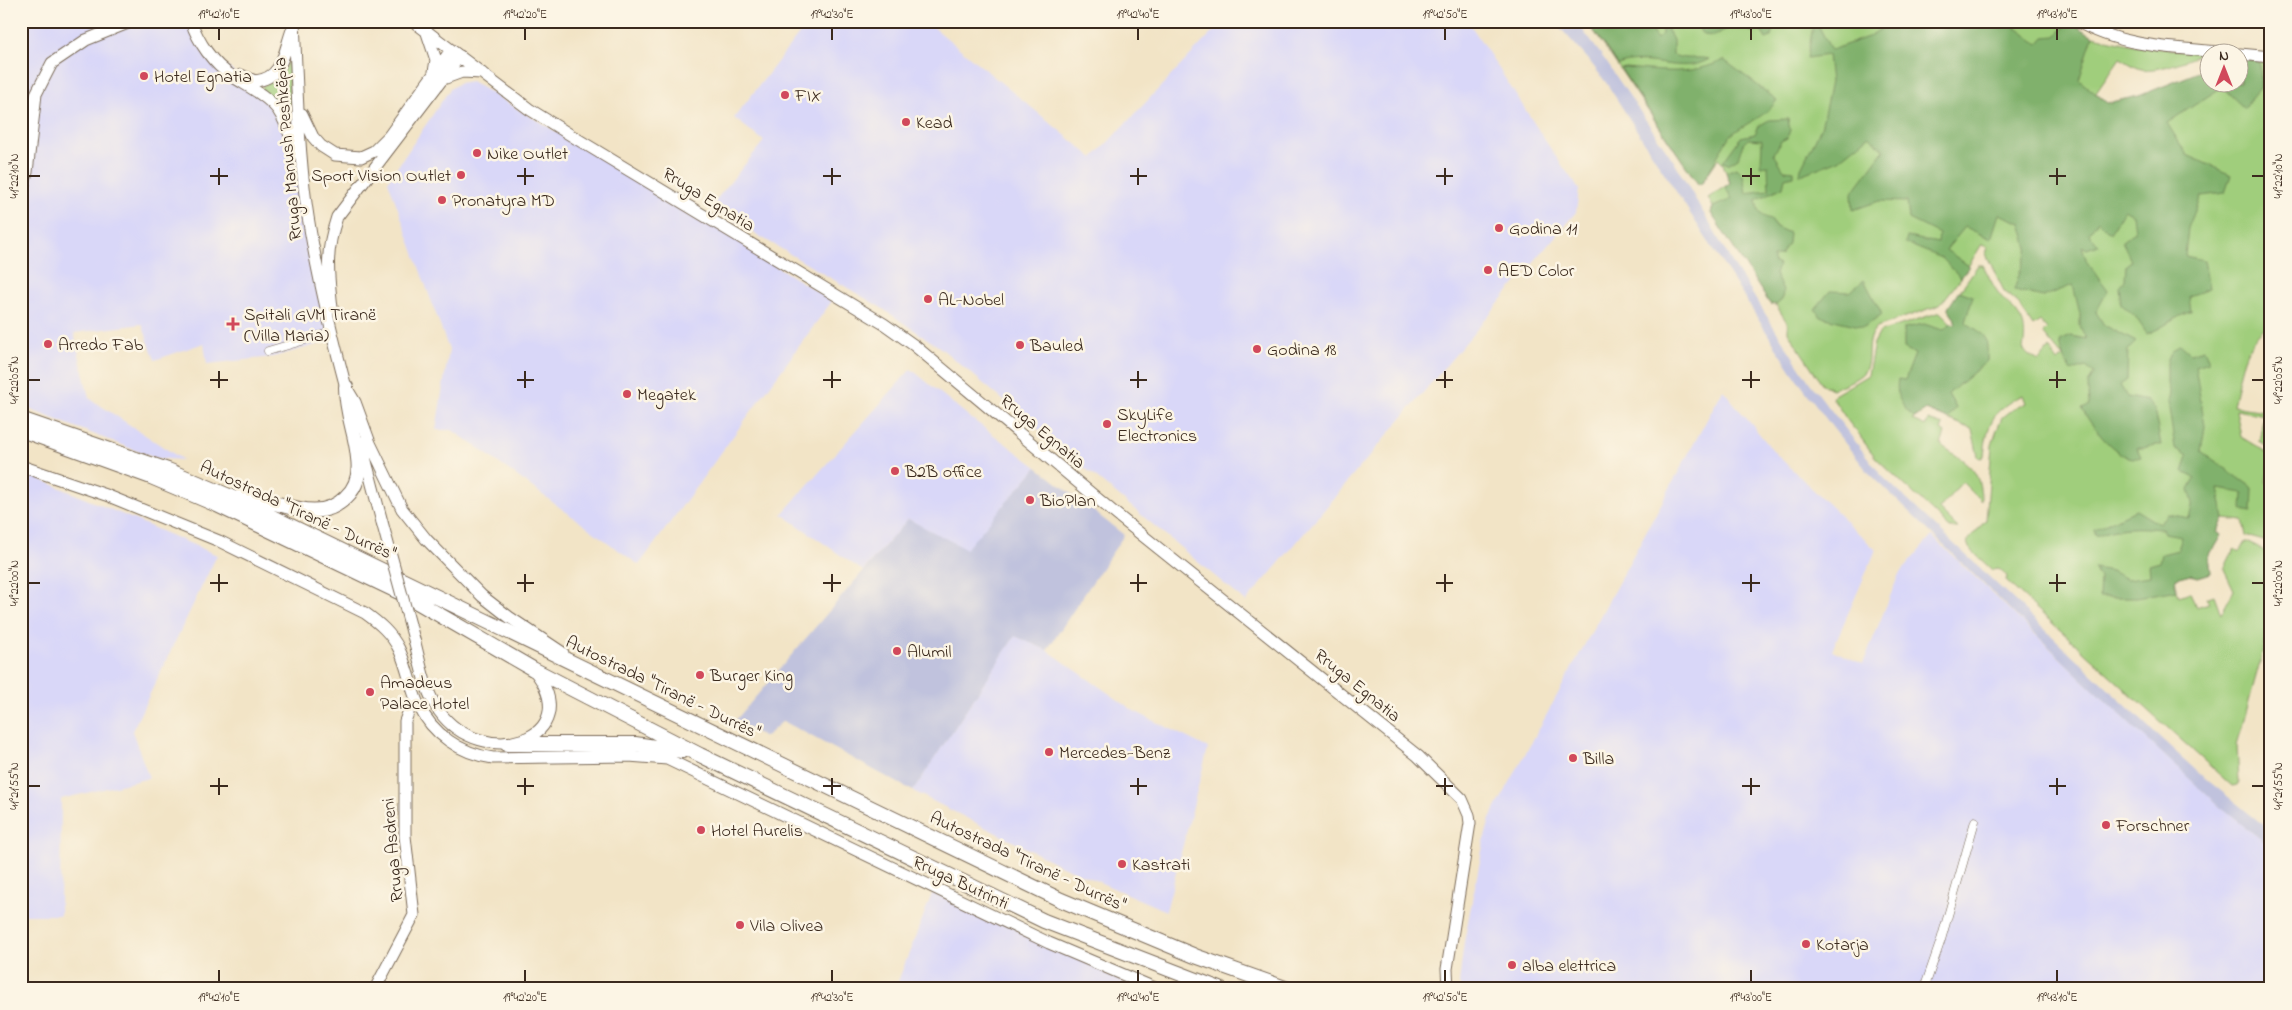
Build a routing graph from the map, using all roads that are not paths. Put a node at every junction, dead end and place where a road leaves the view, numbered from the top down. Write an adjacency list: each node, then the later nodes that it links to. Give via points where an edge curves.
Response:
1 (133, 21): 16 (main road, via 86,40 52,63 36,94 27,172)
2 (187, 21): 6 (main road)
3 (413, 21): 7 (main road, Rruga Egnatia)
4 (2077, 21): 8 (main road, via 2122,40)
5 (294, 24): 6 (main road, via 277,71 267,79 255,81 243,76 211,49); 14 (main road, Rruga Manush Peshkëpia)
6 (194, 25): 15 (main road, via 203,46 228,73 278,110 289,130)
7 (427, 32): 9 (main road, Rruga Egnatia); 13 (main road, via 436,60)
8 (2200, 50)
9 (455, 53): 12 (main road, Rruga Egnatia); 13 (main road)
10 (2250, 55): 11 (main road)
11 (2271, 57)
12 (482, 73): 13 (main road, via 462,72); 35 (main road, Rruga Egnatia, via 529,109 876,319 915,346 1117,516 1442,779 1462,799 1470,823 1447,969)
13 (437, 77): 14 (main road, via 386,140 361,157 335,155 321,146 304,122); 17 (main road, via 337,217 327,263)
14 (297, 98): 15 (main road, Rruga Manush Peshkëpia)
15 (302, 171): 17 (main road, Rruga Manush Peshkëpia, via 319,281)
16 (21, 194)
17 (332, 332): 18 (street); 19 (main road, Rruga Manush Peshkëpia)
18 (268, 351)
19 (346, 387): 23 (highway, via 346,406 359,468 354,488 342,502 328,509 310,511); 24 (main road, via 402,509 426,539 482,596); 27 (main road, Rruga Manush Peshkëpia, bridge, via 427,688 447,721 483,742)
20 (21, 418): 23 (highway, Autostrada "Tiranë - Durrës", via 168,470)
21 (21, 430): 25 (highway, Autostrada "Tiranë - Durrës", via 151,476 218,505 405,595)
22 (21, 466): 26 (main road, Rruga Butrinti, via 106,494 218,541 365,612 386,630 399,649)
23 (229, 496): 24 (highway, Autostrada "Tiranë - Durrës")
24 (576, 664): 34 (highway, Autostrada "Tiranë - Durrës", via 1060,900 1195,956)
25 (534, 669): 27 (main road, via 547,691 549,709 546,720 533,735); 29 (highway, Autostrada "Tiranë - Durrës")
26 (418, 704): 28 (main road, Rruga Butrinti, via 442,736 481,757); 31 (main road, Rruga Asdreni, via 410,708 405,721 405,836 414,916)
27 (506, 744): 28 (highway, via 635,744)
28 (667, 754): 29 (highway); 32 (main road, Rruga Butrinti, via 753,800 1049,944)
29 (700, 755): 33 (highway, Autostrada "Tiranë - Durrës", via 1044,921)
30 (1975, 821): 36 (street)
31 (375, 989)
32 (1156, 989)
33 (1220, 989)
34 (1288, 989)
35 (1448, 989)
36 (1924, 989)

